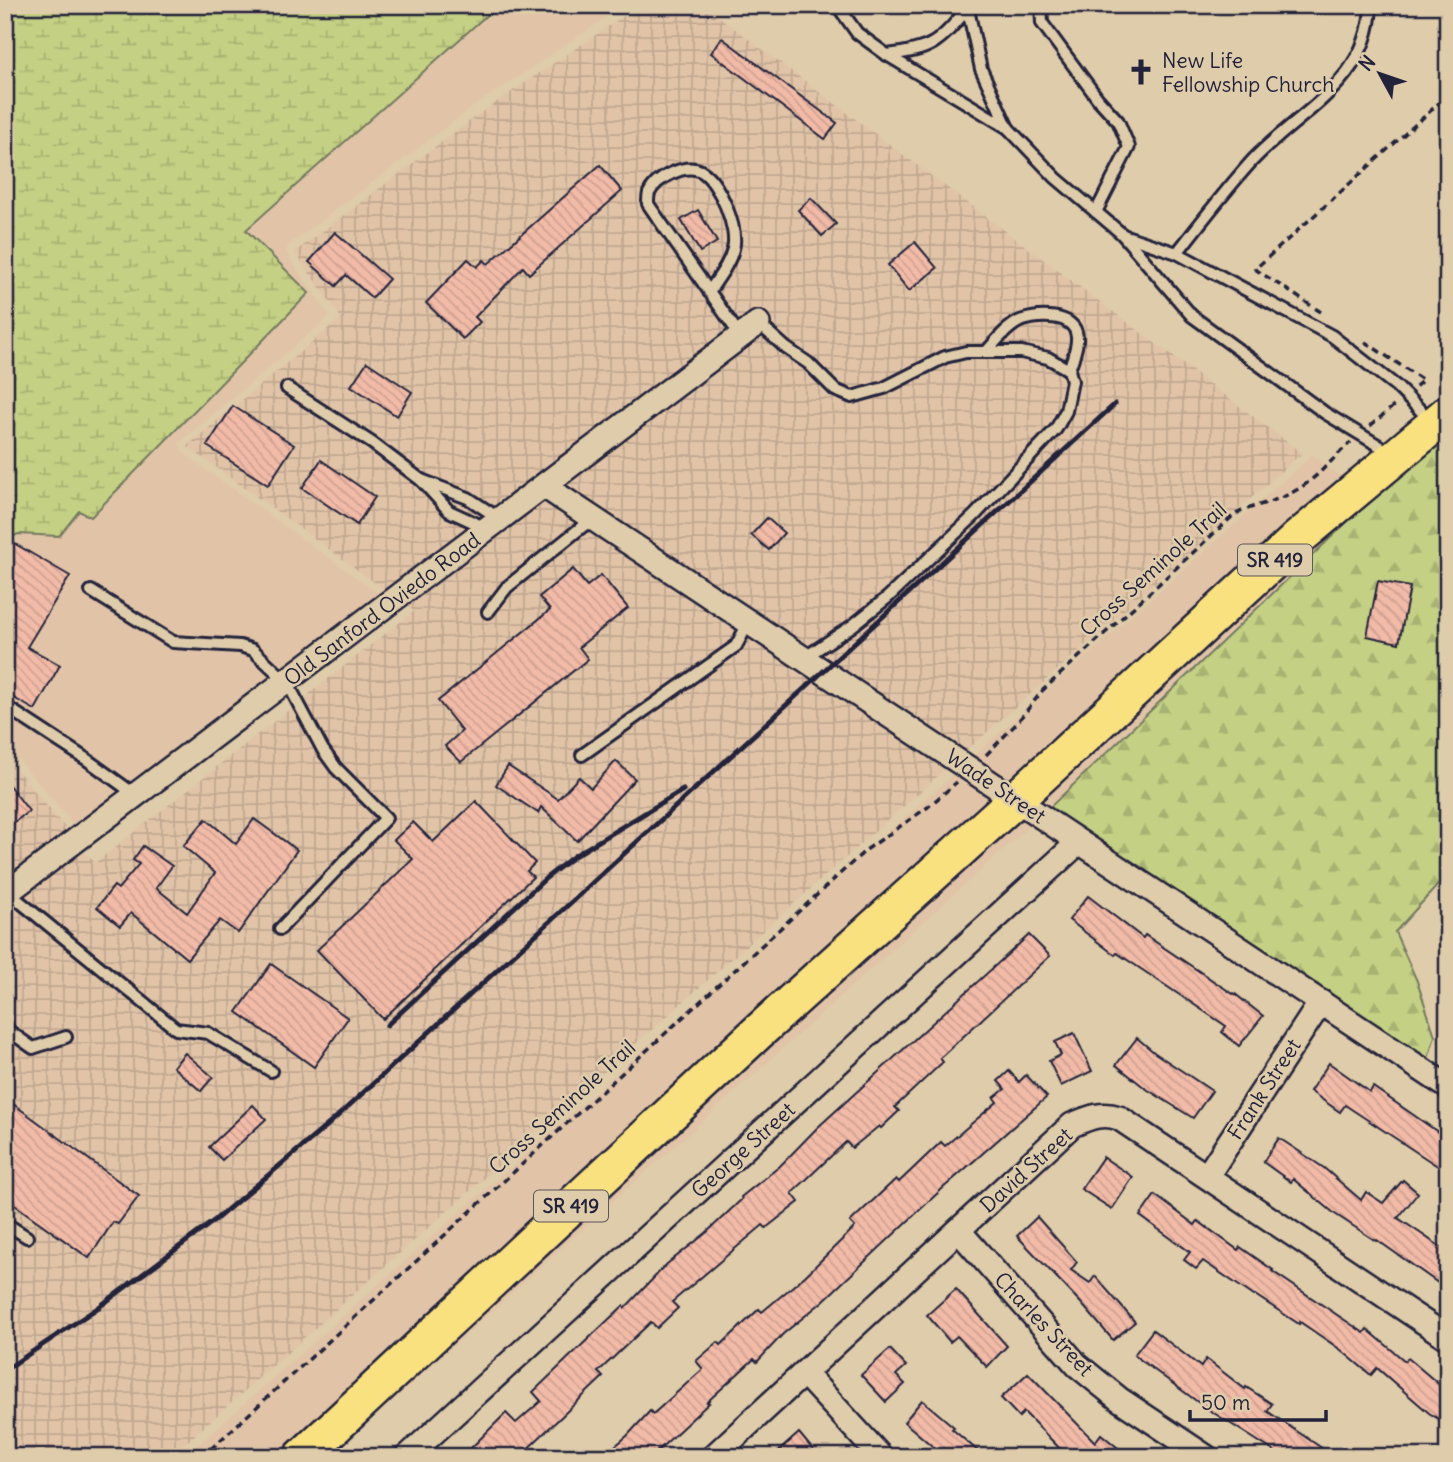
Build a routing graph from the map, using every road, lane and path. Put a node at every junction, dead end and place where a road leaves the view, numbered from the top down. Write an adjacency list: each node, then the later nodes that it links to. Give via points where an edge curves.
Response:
1 (837, 5): 5 (lane, via 857,33)
2 (1041, 5): 8 (lane, via 1042,23 1118,121 1129,147)
3 (1371, 5): 10 (lane, via 1357,55 1334,90 1253,160)
4 (967, 7): 5 (lane, via 944,38 916,52); 7 (lane, via 981,69)
5 (887, 55): 7 (lane)
6 (1448, 95): 12 (path, via 1255,269)
7 (1008, 128): 8 (lane)
8 (1096, 212): 9 (lane)
9 (1122, 234): 10 (lane); 20 (lane, via 1192,316)
10 (1177, 253): 18 (lane, via 1332,336)
11 (709, 292): 11 (lane, via 648,204 649,192 663,178 686,168 700,171 711,181 735,233 727,265); 13 (lane)
12 (1304, 301)
13 (749, 330): 14 (lane, via 786,348 835,390 852,397 884,388 945,357); 23 (street, Old Sanford Oviedo Road)
14 (987, 351): 15 (lane, via 1048,358); 15 (lane, via 1018,322 1065,320 1077,337)
15 (1069, 370): 29 (lane, via 1072,381 1066,411 1056,429 975,515 887,598)
16 (1423, 380): 18 (path, Cross Seminole Trail)
17 (287, 388): 22 (lane)
18 (1405, 396): 19 (lane); 20 (path, Cross Seminole Trail)
19 (1441, 419): 21 (main road, SR 419)
20 (1360, 434): 21 (lane); 32 (path, Cross Seminole Trail, via 1304,486 1234,515 1043,690)
21 (1396, 457): 36 (main road, SR 419, via 1297,539)
22 (421, 480): 25 (lane, via 468,498); 25 (lane, via 449,511)
23 (544, 486): 24 (street, Wade Street); 25 (street, Old Sanford Oviedo Road)
24 (593, 518): 27 (lane, via 507,587); 28 (street, Wade Street)
25 (494, 524): 30 (street, Old Sanford Oviedo Road)
26 (91, 591): 30 (lane, via 173,642 253,650)
27 (488, 612)
28 (749, 622): 29 (street, Wade Street); 33 (lane, via 736,646)
29 (804, 658): 36 (street, Wade Street)
30 (287, 682): 35 (street, Old Sanford Oviedo Road); 39 (lane, via 336,768 386,818)
31 (5, 706): 35 (lane)
32 (988, 754)
33 (582, 755)
34 (950, 789): 52 (path, Cross Seminole Trail, via 866,850)
35 (137, 796): 38 (street, Old Sanford Oviedo Road)
36 (1016, 799): 37 (street, Wade Street); 51 (main road, SR 419)
37 (1079, 842): 40 (street, Wade Street); 53 (street, George Street)
38 (7, 893): 43 (lane, via 176,1028 208,1033)
39 (280, 929)
40 (1321, 1002): 44 (street, Wade Street); 45 (street, Frank Street)
41 (5, 1024): 42 (lane, via 33,1048)
42 (66, 1037)
43 (271, 1071)
44 (1448, 1087)
45 (1207, 1176): 47 (street, David Street, via 1119,1118 1107,1114 1091,1117 1072,1125); 49 (street, David Street)
46 (5, 1223): 48 (lane)
47 (959, 1231): 50 (street, David Street); 56 (street, Charles Street, via 1077,1364 1119,1399)
48 (27, 1237)
49 (1448, 1338)
50 (804, 1373): 54 (street, David Street); 55 (street)
51 (303, 1456)
52 (202, 1457)
53 (407, 1457)
54 (713, 1457)
55 (881, 1457)
56 (1206, 1457)

